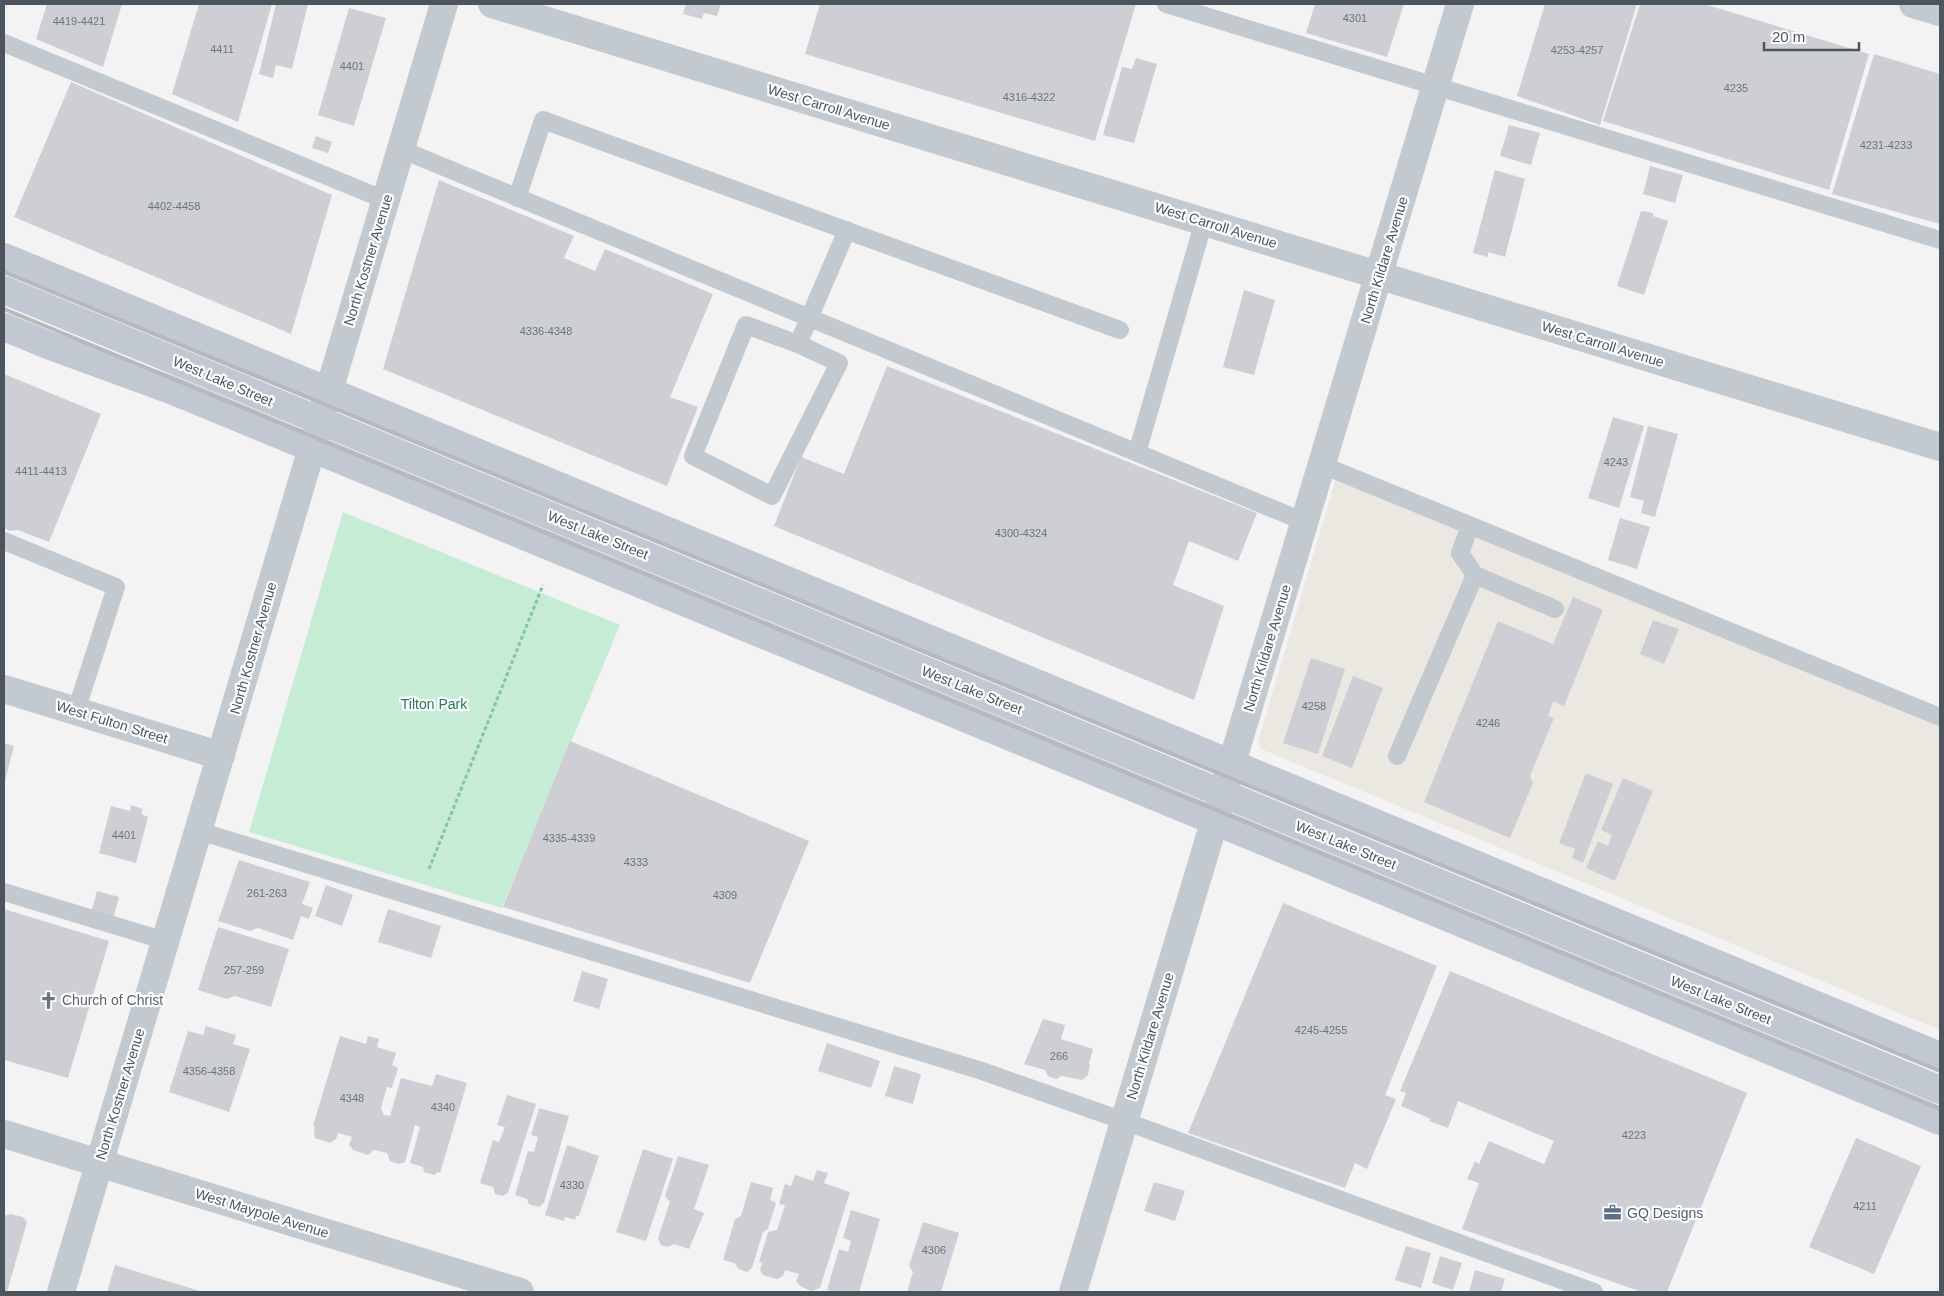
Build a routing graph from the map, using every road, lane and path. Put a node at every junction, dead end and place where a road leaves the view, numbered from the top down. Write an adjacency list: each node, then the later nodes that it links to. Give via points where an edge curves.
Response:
1 (444, 4): 9 (street, North Kostner Avenue)
2 (492, 4): 12 (street, West Carroll Avenue)
3 (1166, 4): 8 (lane)
4 (1460, 4): 8 (street, North Kildare Avenue)
5 (1913, 4): 6 (street)
6 (1940, 12)
7 (4, 43): 11 (lane)
8 (1436, 86): 14 (lane); 16 (street, North Kildare Avenue)
9 (400, 150): 10 (lane); 11 (street, North Kostner Avenue)
10 (516, 198): 13 (lane, via 543,120); 18 (lane)
11 (386, 200): 22 (street, North Kostner Avenue)
12 (1204, 221): 16 (street, West Carroll Avenue); 26 (lane)
13 (847, 230): 18 (lane); 20 (lane)
14 (1940, 240)
15 (4, 257): 22 (main road)
16 (1380, 275): 24 (street, West Carroll Avenue); 27 (street, North Kildare Avenue)
17 (4, 290): 23 (main road, West Lake Street)
18 (809, 318): 21 (lane); 26 (lane)
19 (4, 327): 25 (main road, West Lake Street)
20 (1120, 330)
21 (798, 344): 21 (lane, via 746,325 694,456 772,496 839,363)
22 (328, 391): 23 (street, North Kostner Avenue); 39 (main road)
23 (319, 420): 25 (street, North Kostner Avenue); 40 (main road, West Lake Street)
24 (1940, 447)
25 (312, 448): 37 (street, North Kostner Avenue); 41 (main road, West Lake Street)
26 (1137, 453): 28 (lane)
27 (1322, 465): 28 (street, North Kildare Avenue); 29 (lane)
28 (1305, 522): 39 (street, North Kildare Avenue)
29 (1470, 526): 31 (lane, via 1460,553); 36 (lane)
30 (4, 541): 35 (lane, via 116,587)
31 (1476, 575): 33 (lane); 38 (lane)
32 (543, 585): 43 (path)
33 (1555, 609)
34 (4, 689): 35 (street, West Fulton Street)
35 (76, 711): 37 (street, West Fulton Street)
36 (1940, 717)
37 (221, 756): 42 (street, North Kostner Avenue)
38 (1397, 756)
39 (1232, 765): 40 (street, North Kildare Avenue); 46 (main road)
40 (1223, 794): 41 (street, North Kildare Avenue); 47 (main road, West Lake Street)
41 (1215, 821): 48 (main road, West Lake Street); 49 (street, North Kildare Avenue)
42 (199, 831): 45 (street, North Kostner Avenue); 49 (lane, via 982,1071)
43 (429, 869)
44 (4, 892): 45 (lane)
45 (166, 941): 51 (street, North Kostner Avenue)
46 (1940, 1056)
47 (1940, 1090)
48 (1940, 1120)
49 (1124, 1121): 54 (street, North Kildare Avenue); 55 (lane)
50 (4, 1134): 51 (street, West Maypole Avenue)
51 (100, 1163): 52 (street, North Kostner Avenue); 53 (street, West Maypole Avenue)
52 (61, 1292)
53 (520, 1292)
54 (1073, 1292)
55 (1594, 1292)

